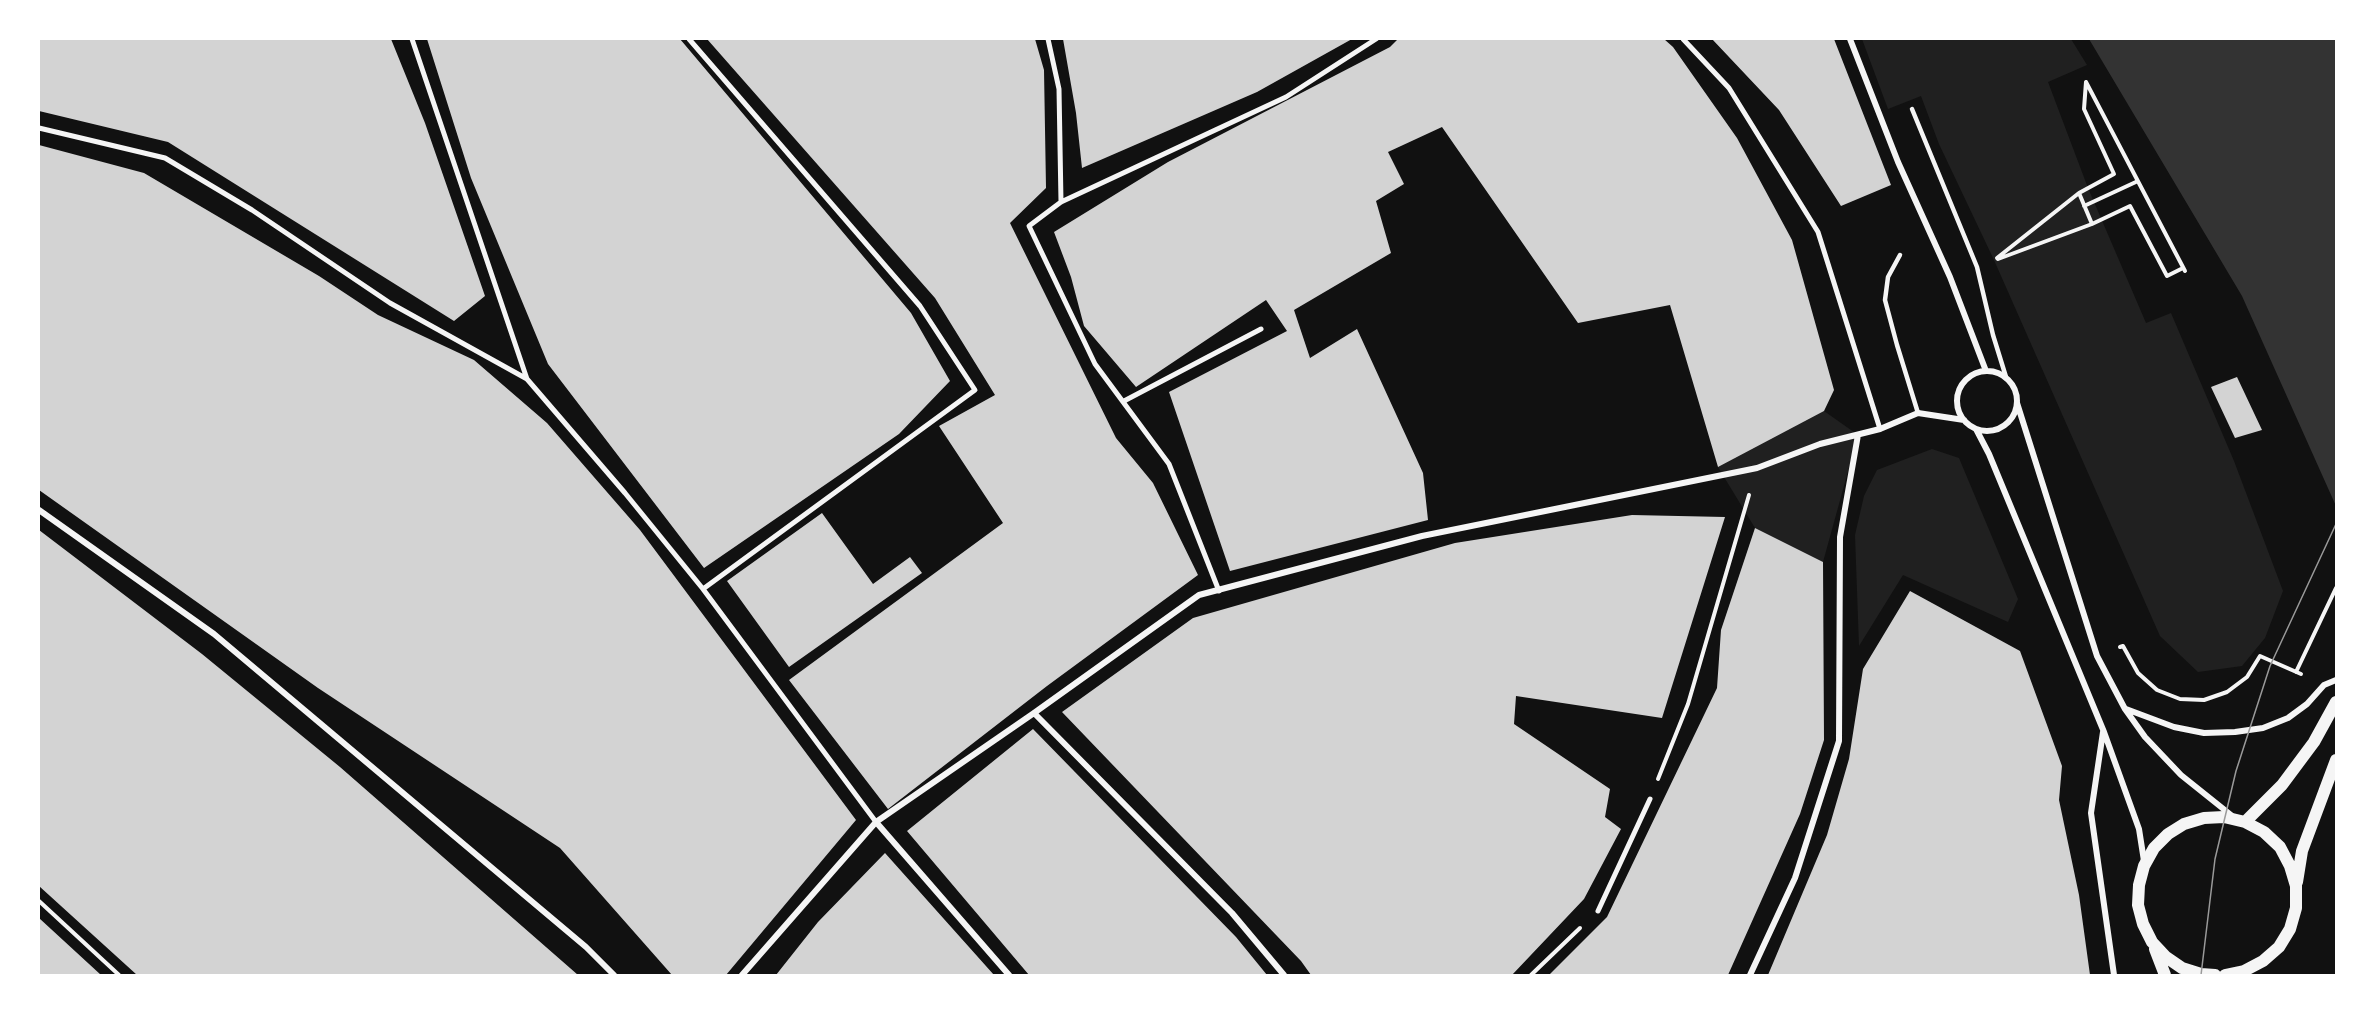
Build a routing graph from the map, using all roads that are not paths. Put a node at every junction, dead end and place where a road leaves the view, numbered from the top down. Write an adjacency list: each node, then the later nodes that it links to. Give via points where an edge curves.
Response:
1 (412, 39): 14 (street)
2 (689, 39): 23 (street, via 920,306 975,390)
3 (1048, 39): 9 (street, via 1059,88)
4 (1376, 39): 9 (street, via 1286,97)
5 (1683, 39): 19 (street, via 1729,88 1818,232)
6 (1850, 39): 12 (street)
7 (1912, 109): 13 (lane, via 1977,267)
8 (39, 128): 14 (street, via 165,158 252,210 390,303)
9 (1061, 202): 15 (street, via 1029,226 1095,364)
10 (1900, 255): 17 (lane, via 1888,277 1886,300)
11 (1261, 329): 15 (street)
12 (1986, 371): 13 (street); 18 (street, via 1961,386 1957,404)
13 (2006, 377): 16 (street)
14 (527, 379): 23 (street)
15 (1124, 401): 24 (street, via 1169,464)
16 (2017, 403): 20 (street, via 2015,413 2003,427 1996,431); 27 (street, via 2097,656)
17 (1918, 413): 18 (street); 19 (street)
18 (1964, 420): 20 (street)
19 (1880, 429): 21 (street)
20 (1976, 429): 29 (street)
21 (1858, 435): 24 (street, via 1820,444 1757,468 1422,536); 43 (street, via 1840,537 1839,741 1795,878)
22 (39, 510): 39 (street, via 214,634 586,947)
23 (703, 589): 33 (street)
24 (1219, 591): 28 (street, via 1199,595)
25 (2336, 680): 27 (street, via 2324,685 2288,718 2263,728 2235,732 2204,733 2174,727)
26 (2336, 702): 32 (main road, via 2314,742 2282,785)
27 (2126, 709): 32 (street, via 2145,737 2181,775)
28 (1034, 713): 33 (street); 42 (street, via 1232,913)
29 (2104, 732): 34 (street, via 2139,830); 44 (street, via 2091,813)
30 (2336, 760): 35 (main road, via 2302,851)
31 (1650, 799): 36 (street)
32 (2241, 821): 34 (main road, via 2223,817 2184,824 2168,834); 35 (main road, via 2264,832 2280,847)
33 (876, 822): 40 (street); 41 (street)
34 (2144, 866): 37 (main road, via 2138,905)
35 (2296, 886): 38 (main road, via 2296,908 2290,929 2279,947)
36 (1598, 911)
37 (2152, 942): 45 (main road); 46 (main road, via 2182,968)
38 (2263, 961): 47 (main road); 48 (main road)
39 (614, 975)
40 (742, 975)
41 (1009, 975)
42 (1284, 975)
43 (1750, 975)
44 (2114, 975)
45 (2165, 975)
46 (2215, 975)
47 (2226, 975)
48 (2256, 975)

